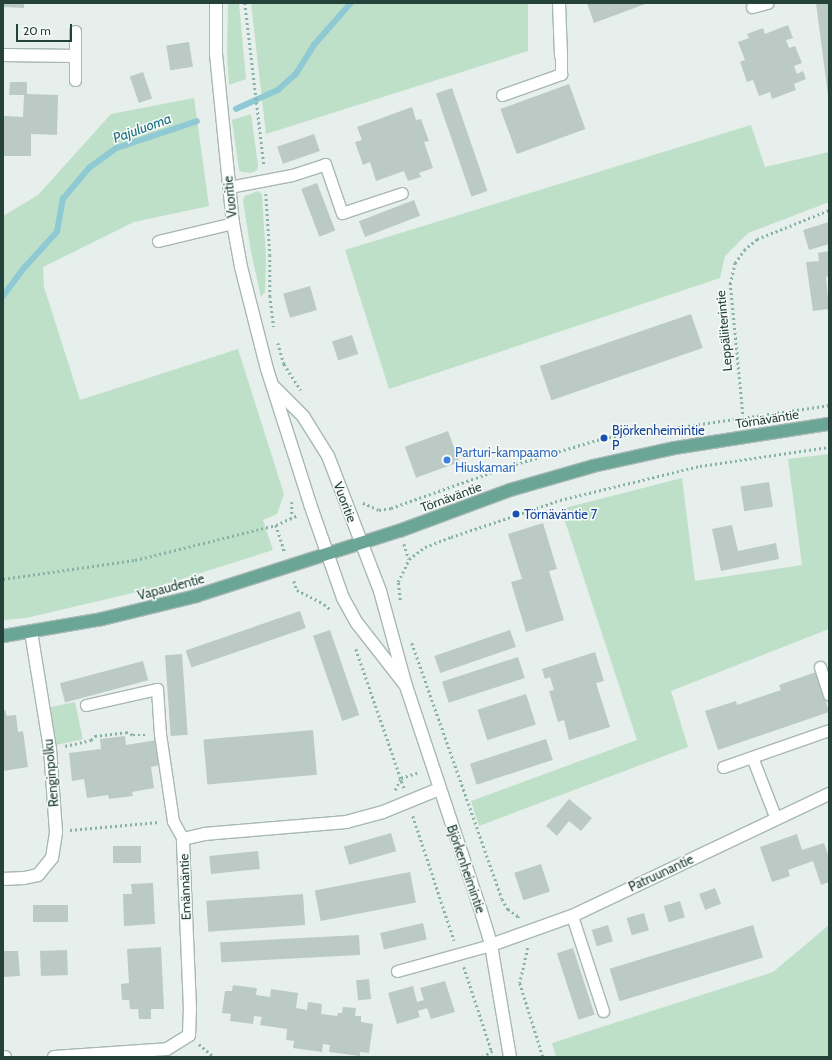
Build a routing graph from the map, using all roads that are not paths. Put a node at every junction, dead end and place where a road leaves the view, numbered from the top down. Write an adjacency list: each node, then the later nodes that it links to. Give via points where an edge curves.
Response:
1 (216, 3): 11 (street, Vuoritie, via 217,61)
2 (559, 3): 8 (street)
3 (767, 3): 4 (lane)
4 (752, 8)
5 (75, 32): 7 (lane)
6 (3, 54): 7 (street)
7 (75, 56): 9 (lane)
8 (561, 56): 10 (lane, via 561,74)
9 (75, 80)
10 (502, 95)
11 (229, 187): 12 (lane, via 292,175 325,164 342,213); 13 (street, Vuoritie)
12 (402, 193)
13 (233, 224): 14 (lane); 15 (street, Vuoritie, via 254,319)
14 (158, 241)
15 (273, 386): 17 (street, Vuoritie, via 303,416 328,456); 19 (street, Vuoritie)
16 (829, 424): 17 (main road, Törnäväntie, via 675,448 578,470 510,490)
17 (361, 543): 18 (main road, Törnäväntie); 23 (street, Björkenheimintie, via 378,587)
18 (342, 549): 19 (main road, Vapaudentie)
19 (327, 553): 20 (main road, Vapaudentie, via 196,596 102,619); 23 (street, Björkenheimintie, via 343,598 357,623)
20 (31, 632): 21 (main road, Vapaudentie); 33 (street, Renginpolku, via 50,749 56,832 52,858 38,875)
21 (3, 636)
22 (820, 667): 24 (lane)
23 (406, 686): 29 (street, Björkenheimintie)
24 (829, 694)
25 (86, 705): 32 (lane, via 157,689 160,734 173,821)
26 (829, 730): 27 (lane)
27 (752, 757): 28 (lane); 31 (lane)
28 (723, 767)
29 (439, 789): 32 (street, Emännäntie, via 383,812 346,822 204,834); 35 (street, Björkenheimintie)
30 (829, 794): 31 (street, Patruunantie)
31 (776, 819): 34 (street, Patruunantie)
32 (183, 839): 38 (street, Emännäntie, via 189,1035 167,1050)
33 (3, 879)
34 (572, 916): 35 (street, Patruunantie); 37 (lane)
35 (491, 945): 36 (lane); 39 (street, Björkenheimintie)
36 (397, 972)
37 (603, 1011)
38 (54, 1057)
39 (510, 1057)

